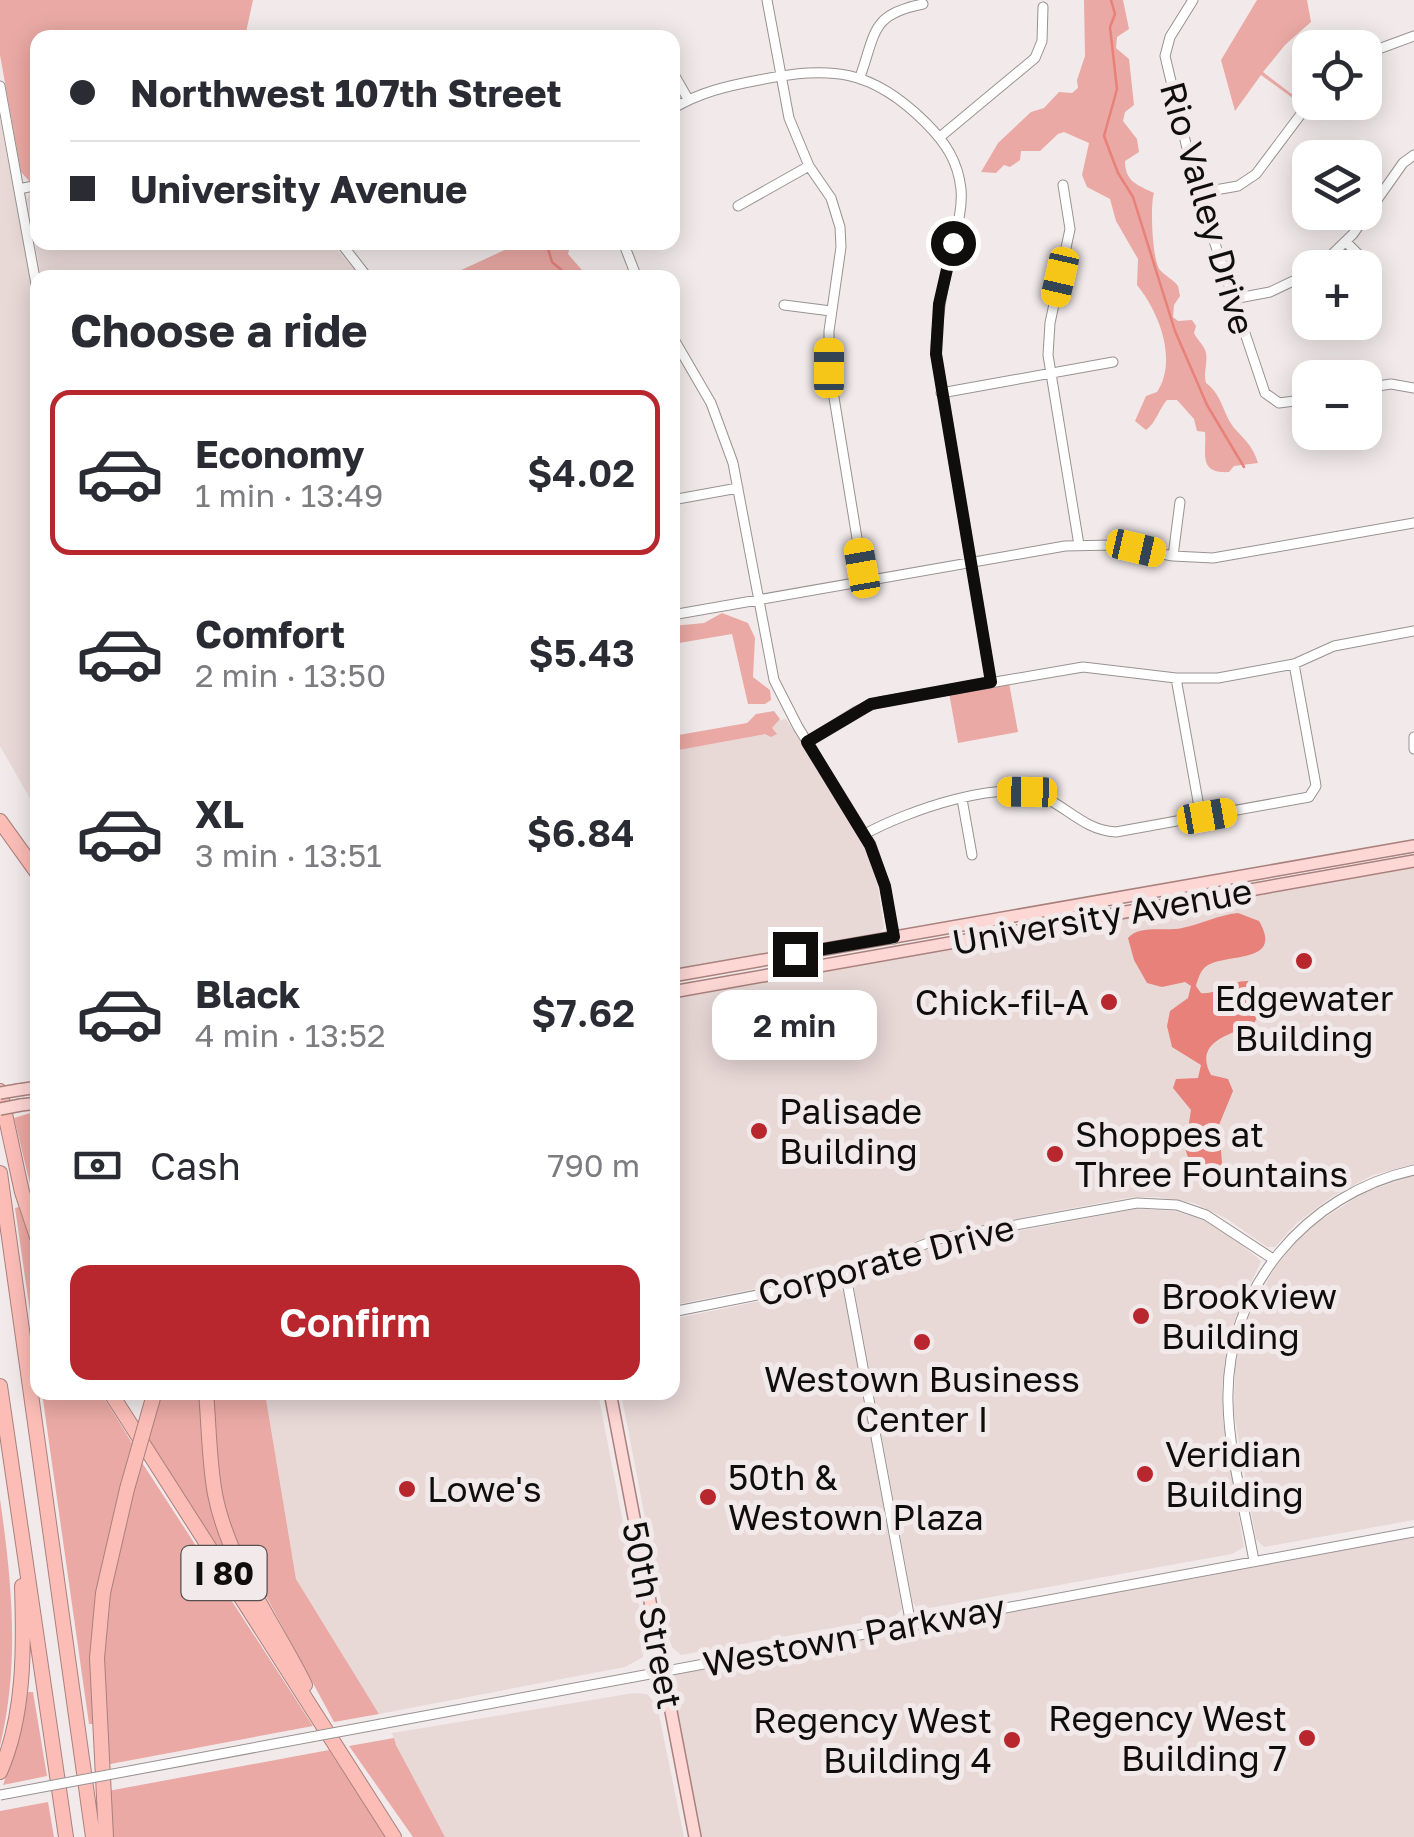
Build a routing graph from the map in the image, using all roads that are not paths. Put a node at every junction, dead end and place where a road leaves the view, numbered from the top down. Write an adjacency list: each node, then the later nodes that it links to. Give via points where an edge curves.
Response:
1 (767, 0): 7 (street)
2 (1193, 0): 20 (street, Rio Valley Drive, via 1165,56)
3 (923, 4): 8 (street, via 880,22)
4 (1043, 7): 14 (street, via 1035,58)
5 (1414, 36): 6 (street)
6 (1382, 48)
7 (780, 76): 8 (street, via 818,71); 11 (street); 16 (street)
8 (860, 77): 14 (street, via 894,95)
9 (0, 86): 19 (street)
10 (680, 86): 11 (street)
11 (688, 99): 12 (street)
12 (680, 104)
13 (1296, 120): 20 (street, via 1256,174 1238,186)
14 (940, 137): 37 (street, via 958,169 961,202 936,329)
15 (1414, 154): 22 (street)
16 (809, 166): 21 (street); 31 (street, via 831,198 840,227)
17 (1063, 185): 34 (street, via 1070,229 1050,323)
18 (30, 187): 19 (street)
19 (18, 189): 26 (street)
20 (1198, 193): 29 (street, Rio Valley Drive)
21 (738, 206)
22 (1346, 242): 24 (street); 25 (street)
23 (346, 250): 27 (street)
24 (1341, 250)
25 (1354, 250)
26 (33, 270)
27 (362, 270)
28 (1292, 282): 29 (street)
29 (1233, 299): 38 (street, Rio Valley Drive, via 1264,393)
30 (784, 306): 31 (street)
31 (830, 311): 46 (street, via 833,404)
32 (680, 350): 39 (street, via 720,423)
33 (1112, 362): 34 (street)
34 (1050, 374): 37 (street); 43 (street)
35 (1382, 385): 36 (street)
36 (1414, 388)
37 (941, 394): 45 (street)
38 (1292, 402)
39 (738, 488): 40 (street); 47 (street)
40 (680, 499)
41 (1180, 502): 44 (street)
42 (1414, 523): 44 (street, via 1213,558)
43 (1080, 545): 44 (street); 45 (street)
44 (1173, 556)
45 (970, 563): 46 (street); 52 (street)
46 (864, 582): 47 (street)
47 (758, 600): 48 (street); 54 (street, via 774,680)
48 (680, 615)
49 (1414, 631): 50 (street, via 1334,646)
50 (1294, 664): 51 (street); 57 (street, via 1316,786 1309,797)
51 (1176, 678): 52 (street, via 1082,667); 57 (street)
52 (991, 682): 54 (street, via 871,704)
53 (1414, 737): 55 (street)
54 (807, 742): 59 (street)
55 (1414, 749)
56 (962, 800): 57 (street, via 1027,792 1092,828 1116,832); 59 (street, via 905,814); 61 (street)
57 (1201, 818)
58 (0, 821): 63 (highway)
59 (865, 834): 64 (street, via 885,886)
60 (1414, 846): 64 (main road, University Avenue)
61 (972, 855)
62 (1414, 861): 65 (main road, University Avenue)
63 (30, 863)
64 (894, 937): 65 (street); 66 (main road, University Avenue)
65 (896, 952): 67 (main road, University Avenue)
66 (680, 975)
67 (680, 991)
68 (30, 1088): 69 (main road, bridge)
69 (0, 1092): 74 (highway)
70 (30, 1104): 71 (main road, bridge)
71 (0, 1109)
72 (1414, 1170): 75 (street, via 1330,1204)
73 (0, 1174): 79 (highway)
74 (30, 1216)
75 (1272, 1259): 76 (street, Corporate Drive, via 1209,1216 1147,1202 938,1239); 87 (street, via 1240,1320 1228,1391)
76 (846, 1276): 77 (street, Corporate Drive); 88 (street)
77 (680, 1310)
78 (0, 1386): 85 (highway)
79 (30, 1388)
80 (32, 1400): 95 (highway)
81 (115, 1400): 90 (highway, I 80)
82 (153, 1400): 96 (highway, bridge, via 102,1594 98,1721)
83 (207, 1400): 90 (highway, via 224,1526)
84 (612, 1400): 89 (main road, 50th Street)
85 (17, 1500): 91 (highway, via 22,1662 16,1719); 94 (highway)
86 (1414, 1532): 87 (street, Westown Parkway)
87 (1254, 1561): 88 (street, Westown Parkway)
88 (911, 1625): 89 (street, Westown Parkway)
89 (664, 1671): 93 (street, Westown Parkway, bridge); 99 (main road, 50th Street)
90 (340, 1753): 92 (highway, I 80)
91 (0, 1772)
92 (359, 1783): 97 (highway, I 80); 98 (highway)
93 (0, 1795)
94 (66, 1837)
95 (93, 1837)
96 (106, 1837)
97 (394, 1837)
98 (405, 1837)
99 (696, 1837)

